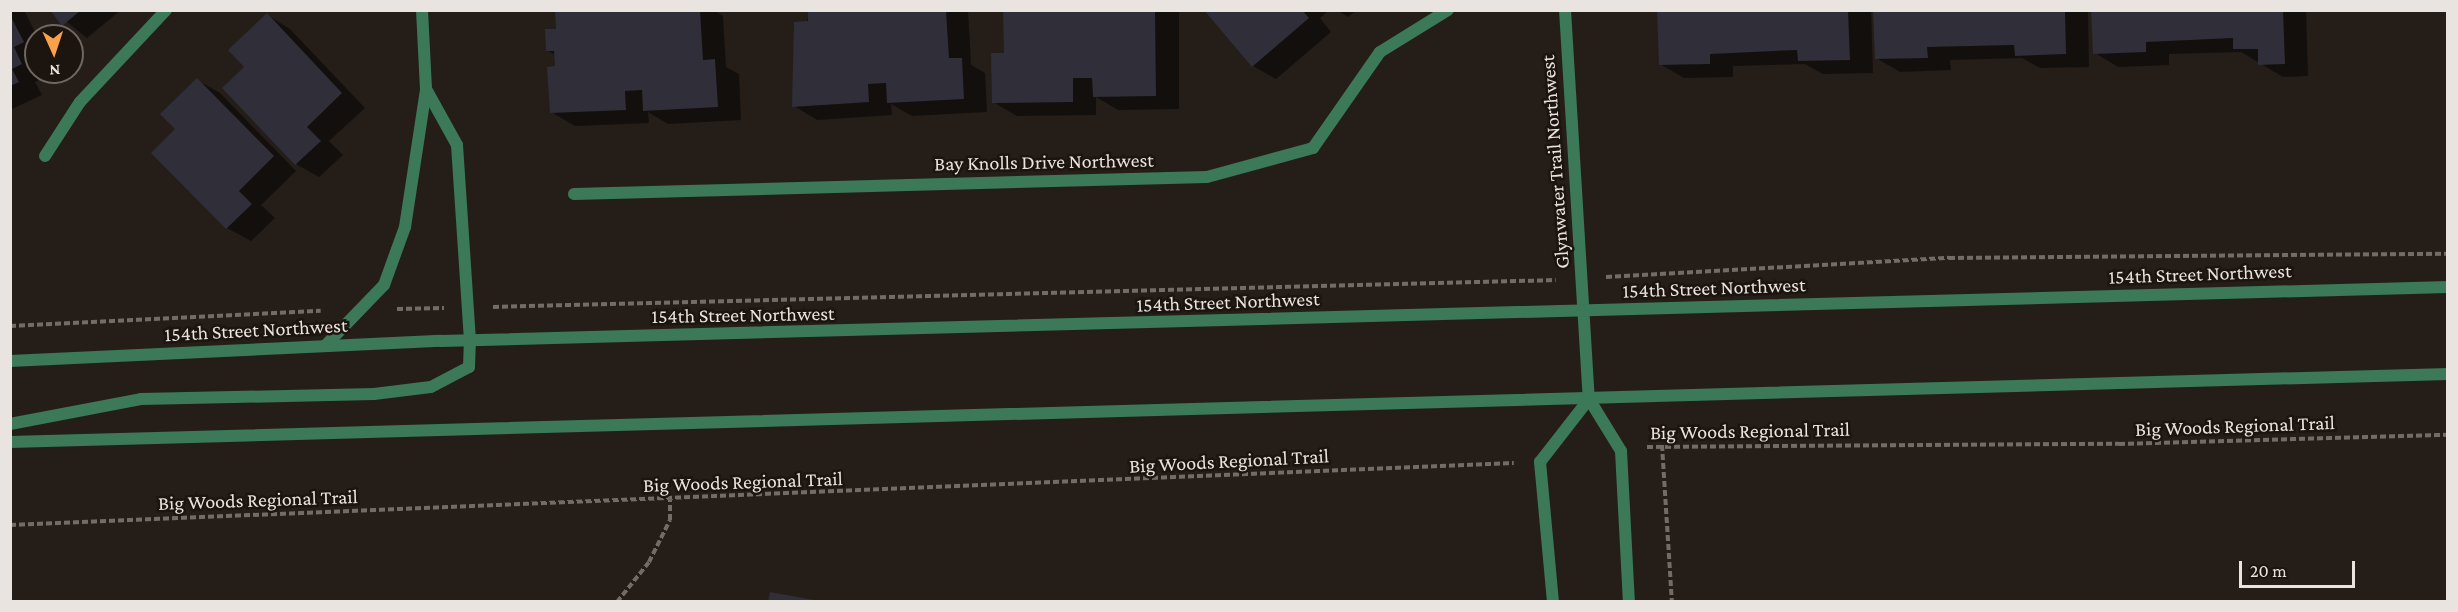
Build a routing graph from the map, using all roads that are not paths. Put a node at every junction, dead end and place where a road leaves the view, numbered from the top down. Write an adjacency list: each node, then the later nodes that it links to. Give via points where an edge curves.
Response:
1 (166, 10): 6 (street, via 80,102)
2 (422, 10): 5 (street)
3 (1448, 10): 7 (street, Bay Knolls Drive Northwest, via 1380,52 1313,148 1207,177)
4 (1565, 10): 9 (street, Glynwater Trail Northwest)
5 (426, 89): 10 (street, via 457,146); 11 (street, via 405,227 384,285)
6 (45, 156)
7 (574, 194)
8 (2448, 287): 9 (street, 154th Street Northwest)
9 (1584, 312): 10 (street, 154th Street Northwest); 14 (street, Glynwater Trail Northwest)
10 (470, 341): 11 (street, 154th Street Northwest); 15 (street, via 469,367 431,387 374,394 141,399)
11 (325, 346): 12 (street, 154th Street Northwest)
12 (10, 361)
13 (2448, 374): 14 (street)
14 (1589, 399): 16 (street); 17 (street, via 1540,462); 18 (street, via 1621,451)
15 (10, 424)
16 (10, 442)
17 (1553, 602)
18 (1629, 602)

